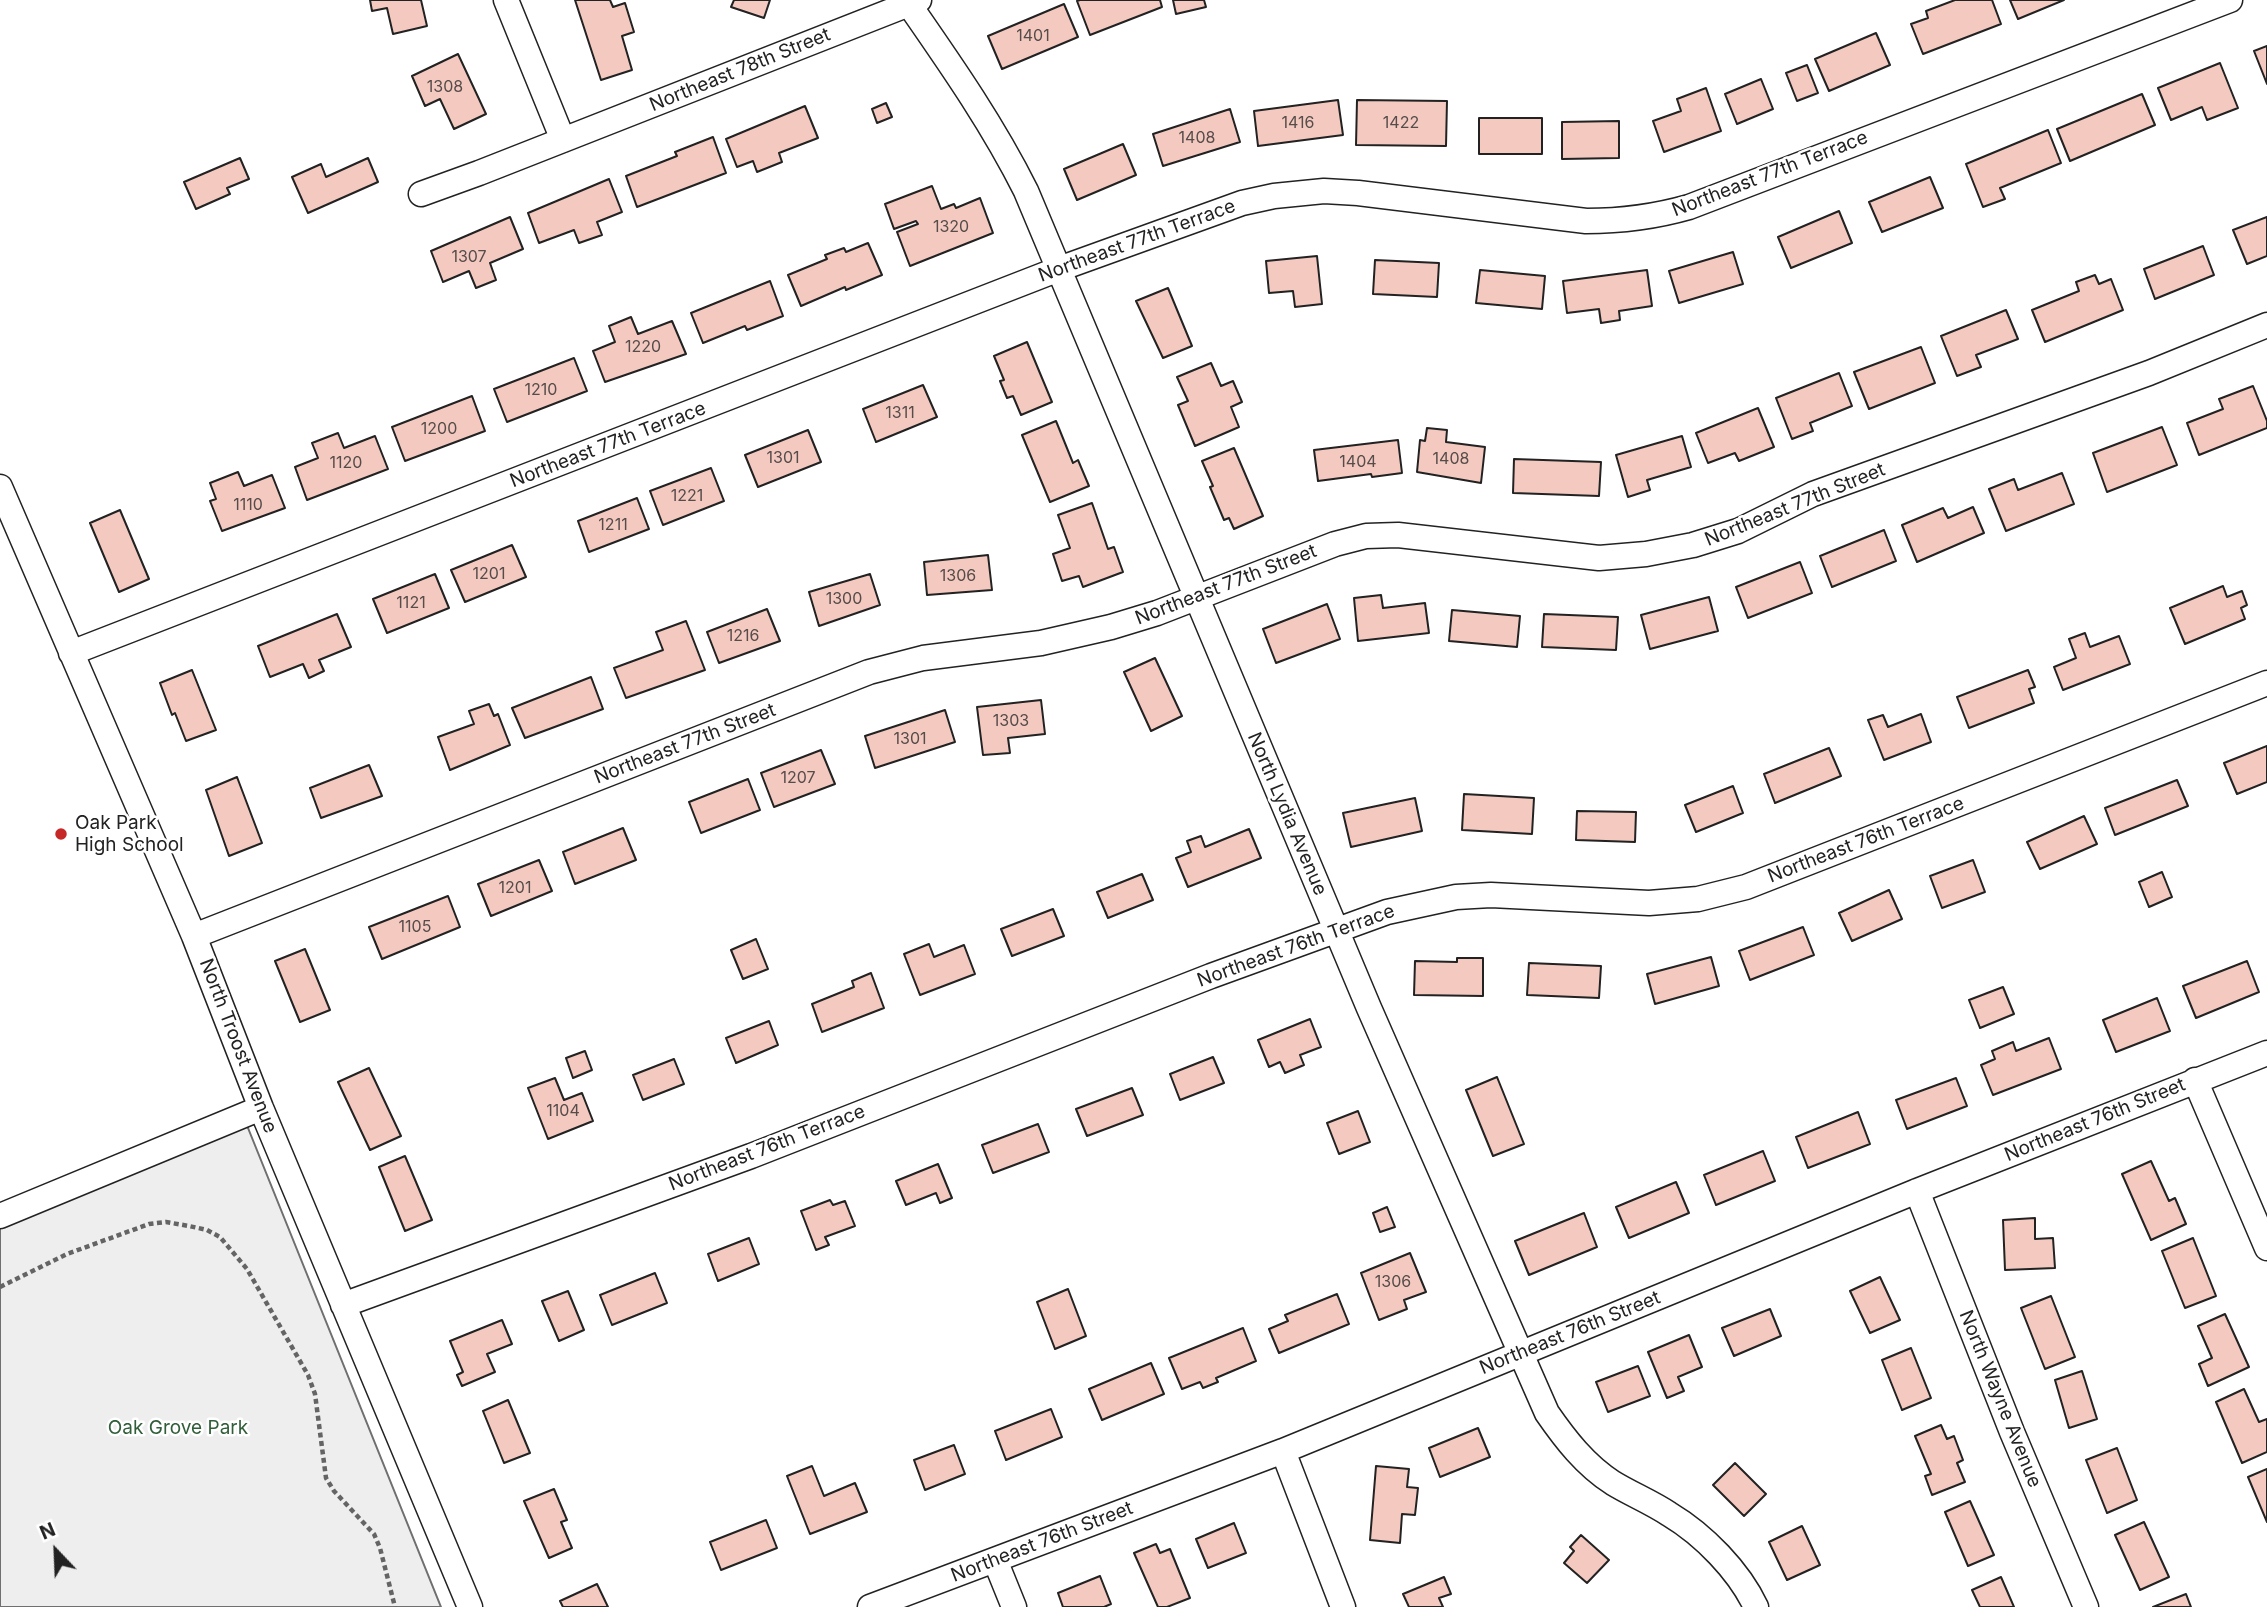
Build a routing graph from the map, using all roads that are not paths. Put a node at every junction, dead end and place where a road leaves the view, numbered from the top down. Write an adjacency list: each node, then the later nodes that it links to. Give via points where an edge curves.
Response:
1 (506, 0): 4 (street)
2 (2230, 0): 6 (street, Northeast 77th Terrace, via 1656,216 1586,221 1324,191 1242,203)
3 (911, 1): 4 (street, Northeast 78th Street); 6 (street, North Lydia Avenue, via 1007,152)
4 (562, 141): 5 (street, Northeast 78th Street)
5 (421, 194)
6 (1059, 269): 9 (street, North Lydia Avenue); 10 (street, Northeast 77th Terrace)
7 (2267, 325): 9 (street, Northeast 77th Street, via 2149,373 1813,494 1738,531 1693,545 1599,558 1398,535 1366,536)
8 (0, 488): 10 (street, North Troost Avenue)
9 (1196, 598): 12 (street, North Lydia Avenue); 13 (street, Northeast 77th Street, via 1111,627 1041,643 923,658 869,672)
10 (71, 653): 13 (street, North Troost Avenue)
11 (2267, 683): 12 (street, Northeast 76th Terrace, via 1746,887 1698,899 1649,903 1456,897 1422,902)
12 (1336, 930): 20 (street, Northeast 76th Terrace, via 751,1156); 21 (street, North Lydia Avenue)
13 (194, 936): 16 (street, North Troost Avenue)
14 (2267, 1053): 15 (street, Northeast 76th Street)
15 (2195, 1080): 17 (street, Northeast 76th Street); 19 (street)
16 (261, 1108): 18 (street); 20 (street, North Troost Avenue)
17 (1917, 1191): 21 (street, Northeast 76th Street); 29 (street, North Wayne Avenue)
18 (0, 1216)
19 (2267, 1248)
20 (343, 1305): 24 (street, North Troost Avenue)
21 (1520, 1353): 22 (street, Northeast 76th Street); 28 (street, North Lydia Avenue, via 1546,1413 1566,1440 1612,1482 1671,1514 1696,1534 1731,1568)
22 (1283, 1451): 23 (street, Northeast 76th Street); 27 (street)
23 (995, 1560): 25 (street, Northeast 76th Street); 26 (street)
24 (470, 1607)
25 (870, 1607)
26 (1014, 1607)
27 (1343, 1607)
28 (1756, 1607)
29 (2086, 1607)

